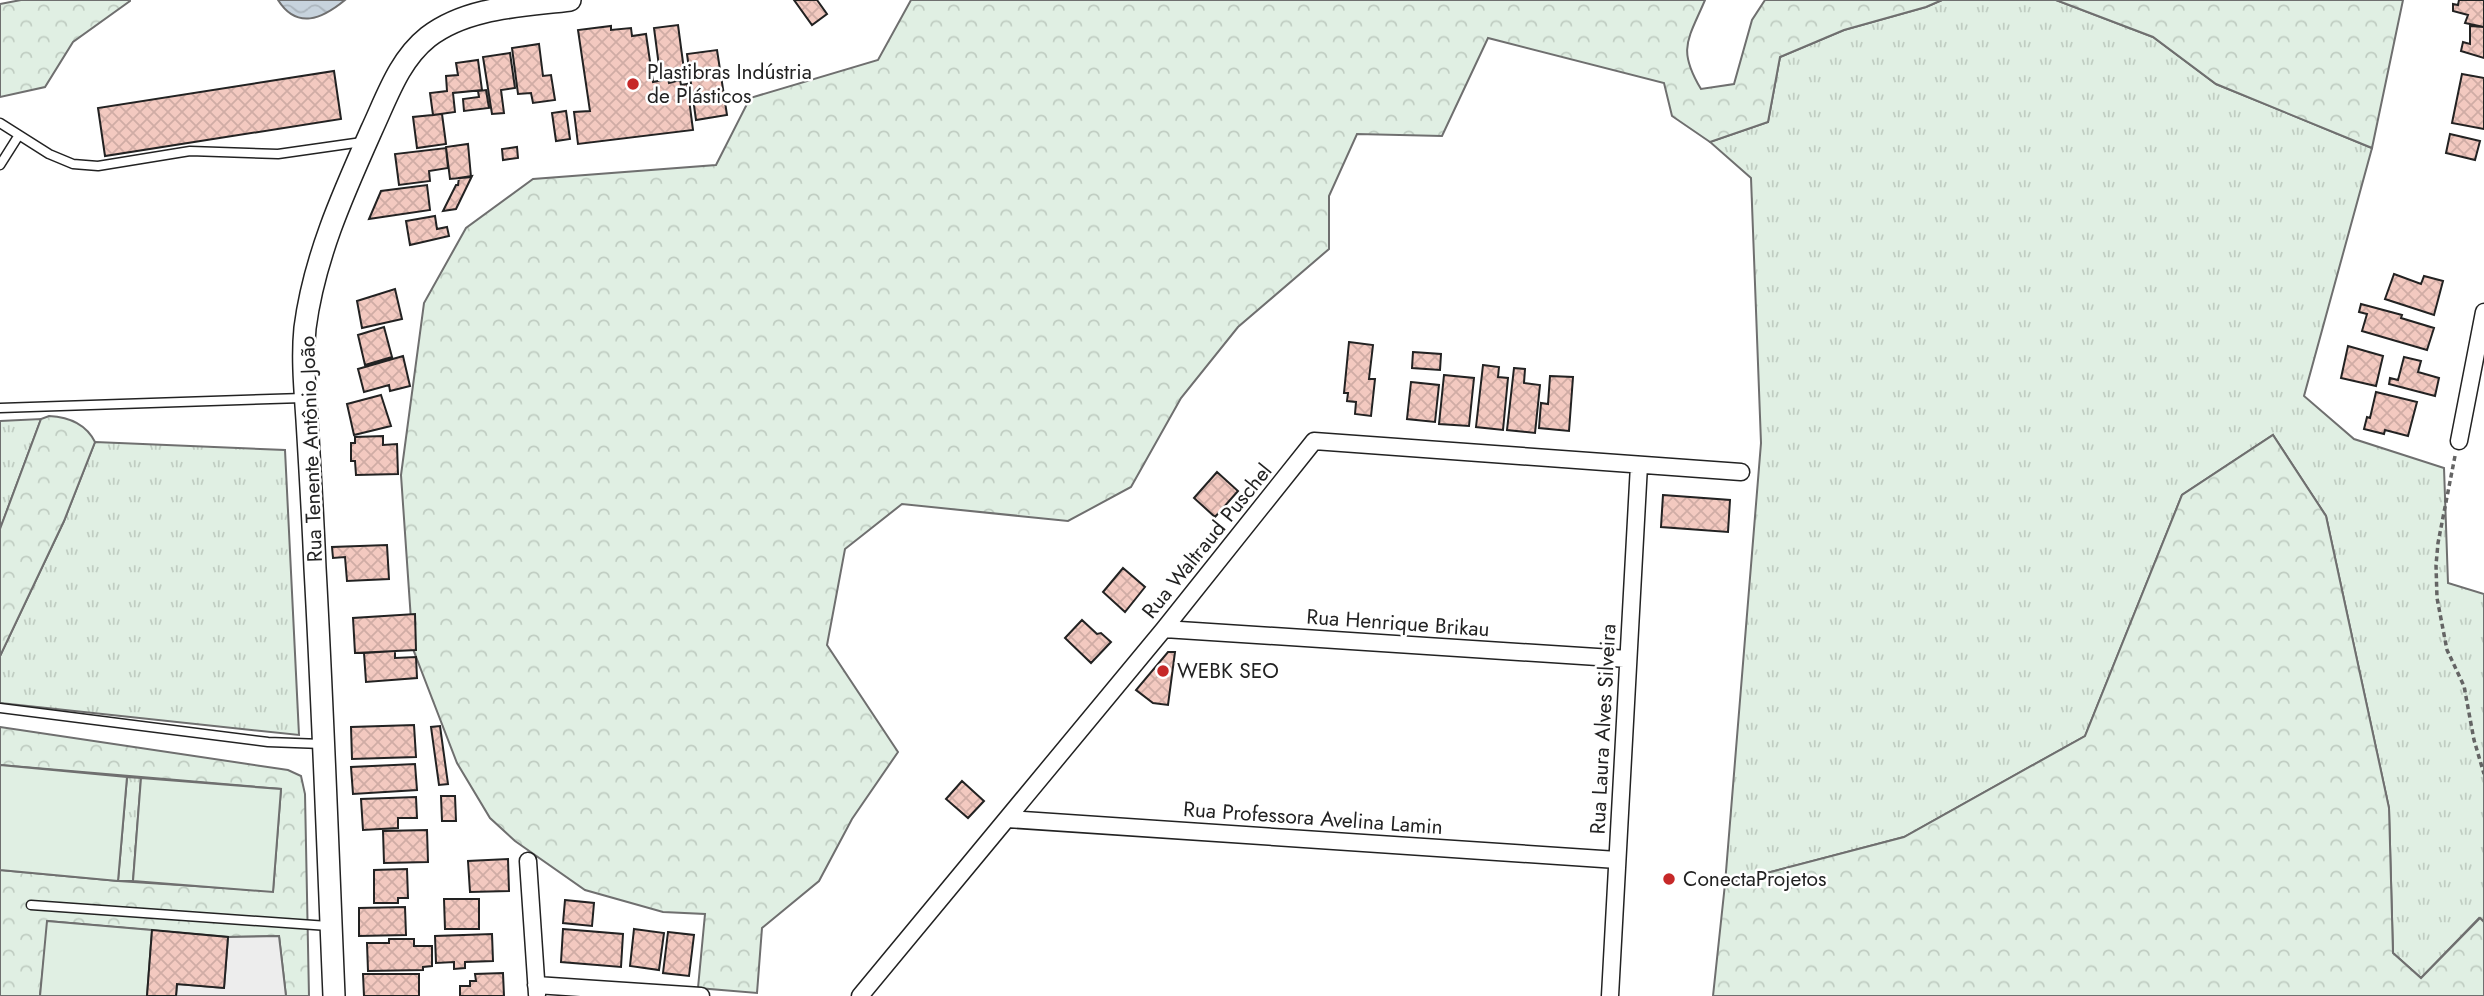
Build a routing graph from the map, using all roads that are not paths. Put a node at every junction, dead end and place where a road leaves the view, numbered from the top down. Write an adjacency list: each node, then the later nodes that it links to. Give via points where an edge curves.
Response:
1 (570, 0): 4 (street, Rua Tenente Antônio João, via 473,15 428,37 396,78)
2 (0, 123): 3 (lane)
3 (19, 135): 4 (lane, via 73,164 98,166 190,151 278,153); 5 (lane)
4 (367, 142): 7 (street, Rua Tenente Antônio João, via 311,287 305,332)
5 (0, 165)
6 (2484, 312): 9 (street)
7 (306, 398): 8 (lane); 15 (street, Rua Tenente Antônio João)
8 (0, 408)
9 (2459, 441)
10 (1639, 465): 11 (street, Rua Waltraud Puschel); 12 (street, Rua Waltraud Puschel, via 1314,441); 13 (street, Rua Laura Alves Silveira)
11 (1741, 472)
12 (1164, 629): 13 (street, Rua Henrique Brikau); 16 (street, Rua Waltraud Puschel)
13 (1628, 659): 17 (street, Rua Laura Alves Silveira)
14 (0, 708): 15 (lane, via 268,742)
15 (325, 744): 20 (street, Rua Tenente Antônio João)
16 (1007, 819): 17 (street, Rua Professora Avelina Lamin); 24 (street, Rua Waltraud Puschel)
17 (1617, 860): 25 (street, Rua Laura Alves Silveira)
18 (528, 861): 21 (street)
19 (31, 905): 20 (lane)
20 (331, 926): 22 (street, Rua Tenente Antônio João)
21 (537, 991): 23 (street)
22 (334, 996)
23 (701, 996)
24 (860, 996)
25 (1610, 996)

